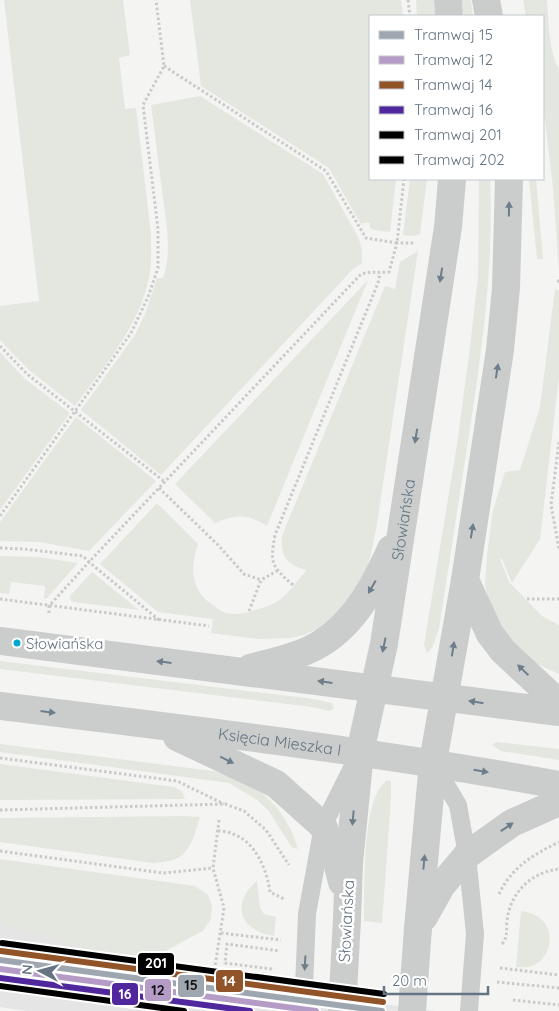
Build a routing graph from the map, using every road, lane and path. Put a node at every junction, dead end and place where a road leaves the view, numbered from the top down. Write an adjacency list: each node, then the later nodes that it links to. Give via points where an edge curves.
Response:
1 (156, 0): 8 (path)
2 (408, 0): 5 (path)
3 (448, 0): 6 (street)
4 (486, 0): 7 (street)
5 (410, 15)
6 (449, 15)
7 (489, 15)
8 (164, 66): 13 (path, via 326,171 366,238); 16 (path, via 143,105 158,229 158,268 131,333)
9 (404, 180): 13 (path)
10 (452, 180): 12 (street, Słowiańska)
11 (509, 180): 27 (street, one-way to 11, via 501,341)
12 (448, 227): 13 (path, via 420,243); 21 (street, Słowiańska, one-way to 21)
13 (397, 243): 14 (path, via 389,272)
14 (380, 273): 18 (path, via 370,271 361,274); 25 (path, via 275,535 271,557)
15 (0, 346): 16 (path, via 28,374)
16 (75, 412): 18 (path); 20 (path)
17 (559, 442): 23 (path, via 552,505)
18 (165, 482): 19 (path)
19 (159, 488): 24 (path); 26 (path, via 244,574)
20 (0, 516)
21 (402, 528): 38 (street, one-way to 38, via 368,594 343,627 319,645); 39 (street, Słowiańska, one-way to 39, via 384,644)
22 (0, 548): 24 (path, via 83,556)
23 (559, 549)
24 (90, 562): 32 (path); 35 (path)
25 (277, 571): 26 (path); 28 (path)
26 (260, 580): 33 (path)
27 (465, 580): 40 (street, one-way to 27); 41 (street, one-way to 27, via 490,634)
28 (292, 585)
29 (0, 599): 32 (path)
30 (559, 599): 31 (path)
31 (526, 600)
32 (49, 606): 34 (path); 35 (path)
33 (248, 611)
34 (49, 613)
35 (159, 620): 36 (path)
36 (209, 626)
37 (0, 641): 38 (street, one-way to 37)
38 (240, 671): 39 (street, one-way to 38)
39 (373, 689): 40 (street); 45 (street, Słowiańska)
40 (446, 697): 43 (street, one-way to 40); 47 (street)
41 (559, 703)
42 (0, 706): 44 (street, Księcia Mieszka I, one-way to 44)
43 (559, 712)
44 (151, 725): 45 (street, Księcia Mieszka I); 53 (street, one-way to 53, via 276,784)
45 (360, 752): 47 (street, Księcia Mieszka I); 53 (lane); 63 (street, Słowiańska, one-way to 63)
46 (0, 758): 50 (path, via 177,781)
47 (433, 762): 48 (street, Księcia Mieszka I, one-way to 48); 57 (lane, via 458,805); 64 (street, one-way to 47)
48 (559, 785)
49 (559, 802): 57 (street, one-way to 49, via 512,823)
50 (225, 804): 51 (path); 60 (path, via 244,811 266,830 289,864)
51 (0, 810)
52 (219, 820): 54 (path)
53 (323, 826): 63 (street, via 337,862); 73 (lane, one-way to 73, bridge, via 307,914)
54 (217, 830): 58 (path); 62 (path, via 234,834 250,845 268,877 270,892)
55 (559, 842): 61 (path, via 517,868 506,880)
56 (0, 851): 58 (path, via 163,873)
57 (467, 855): 64 (street, via 442,885); 76 (lane, bridge, via 475,934)
58 (213, 868): 68 (path, via 224,908)
59 (559, 869): 65 (path, via 547,870 528,880 514,898 507,919)
60 (290, 872)
61 (497, 899)
62 (289, 902)
63 (347, 914): 74 (street, Słowiańska, bridge)
64 (418, 928): 75 (street, bridge)
65 (506, 939)
66 (273, 950): 67 (path, via 228,944 225,963)
67 (272, 969)
68 (214, 973)
69 (496, 982): 70 (path)
70 (559, 988)
71 (513, 1000): 72 (path)
72 (559, 1005)
73 (303, 1011)
74 (342, 1011)
75 (412, 1011)
76 (469, 1011)

